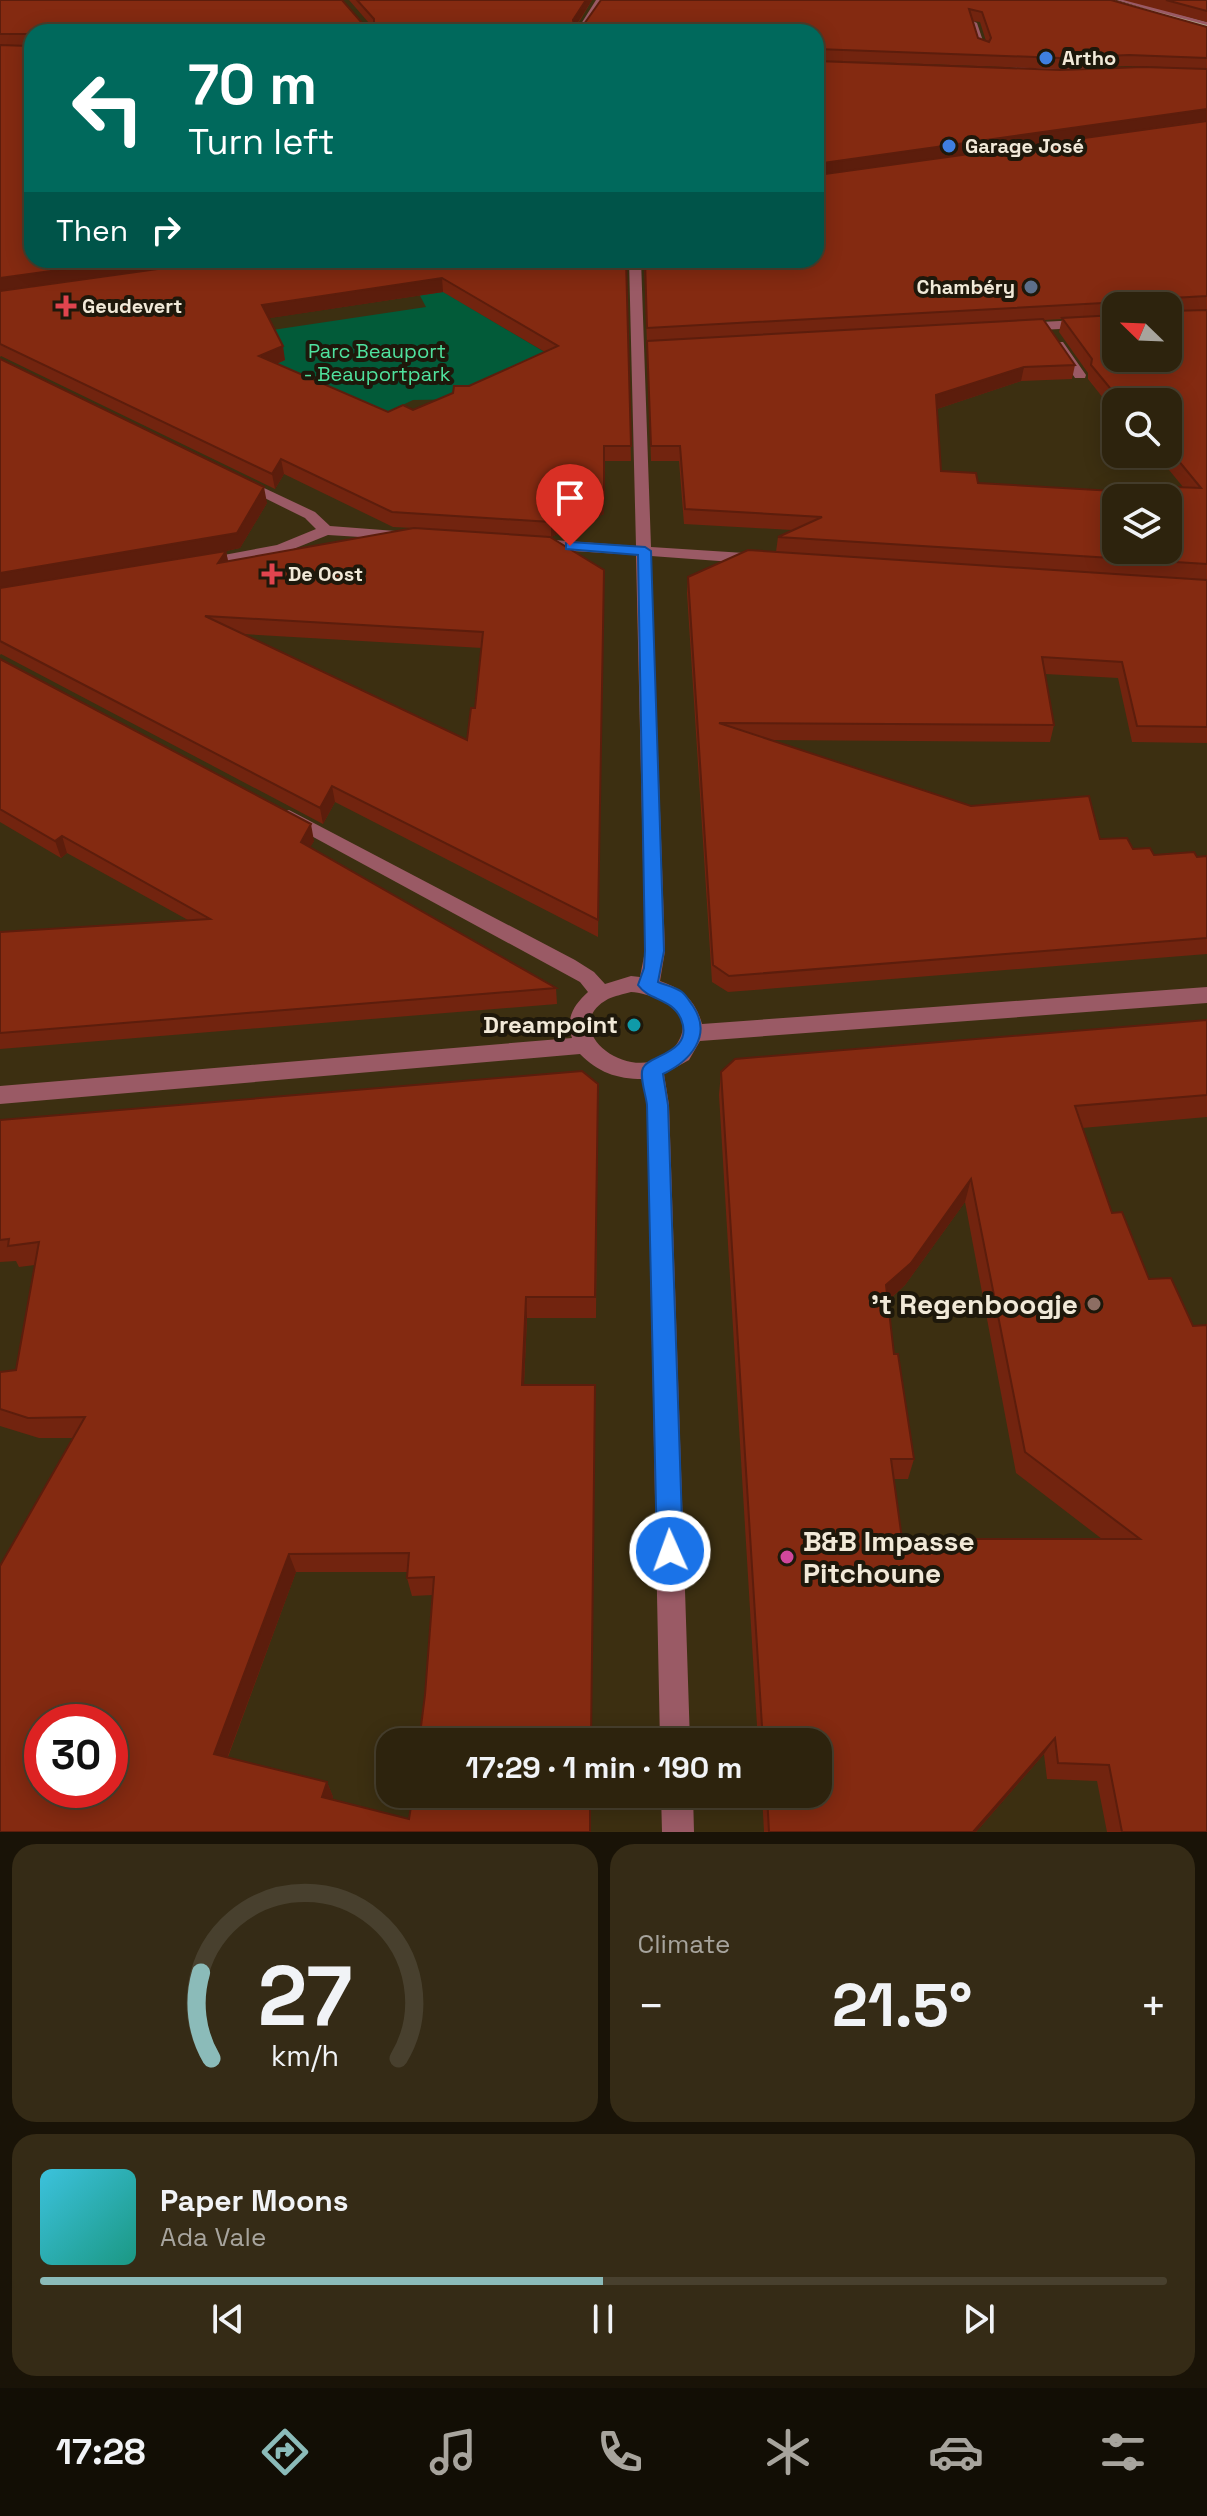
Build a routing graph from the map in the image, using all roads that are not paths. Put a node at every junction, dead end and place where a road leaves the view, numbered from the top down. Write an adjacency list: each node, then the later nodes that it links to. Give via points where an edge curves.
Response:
1 (600, 0): 7 (street)
2 (1103, 0): 4 (street)
3 (1118, 4): 5 (street); 8 (street)
4 (1154, 13): 5 (street); 8 (street)
5 (1171, 15): 8 (street)
6 (973, 23): 9 (street)
7 (585, 24)
8 (1207, 28)
9 (983, 48)
10 (974, 69): 11 (street, via 988,65)
11 (1115, 73)
12 (635, 268): 16 (street)
13 (1102, 323): 14 (street)
14 (1045, 326): 15 (street); 18 (street)
15 (1014, 328)
16 (639, 349): 17 (street); 23 (street)
17 (654, 349)
18 (1080, 375)
19 (225, 474): 20 (street, via 310,515)
20 (326, 530): 21 (street); 25 (street, via 281,549)
21 (433, 537)
22 (524, 543): 23 (street)
23 (645, 551): 24 (street); 27 (street, via 655,951)
24 (780, 560)
25 (188, 565)
26 (277, 810): 28 (street, via 568,965)
27 (648, 985): 28 (street); 30 (street, via 676,997 691,1020)
28 (600, 992): 31 (street, via 579,1016)
29 (1207, 995): 30 (street)
30 (692, 1033): 32 (street, via 683,1052)
31 (582, 1045): 32 (street, via 611,1067); 33 (street)
32 (652, 1070): 34 (street, via 658,1105)
33 (0, 1095)
34 (675, 1728)
35 (677, 1808): 36 (street)
36 (678, 1832)

